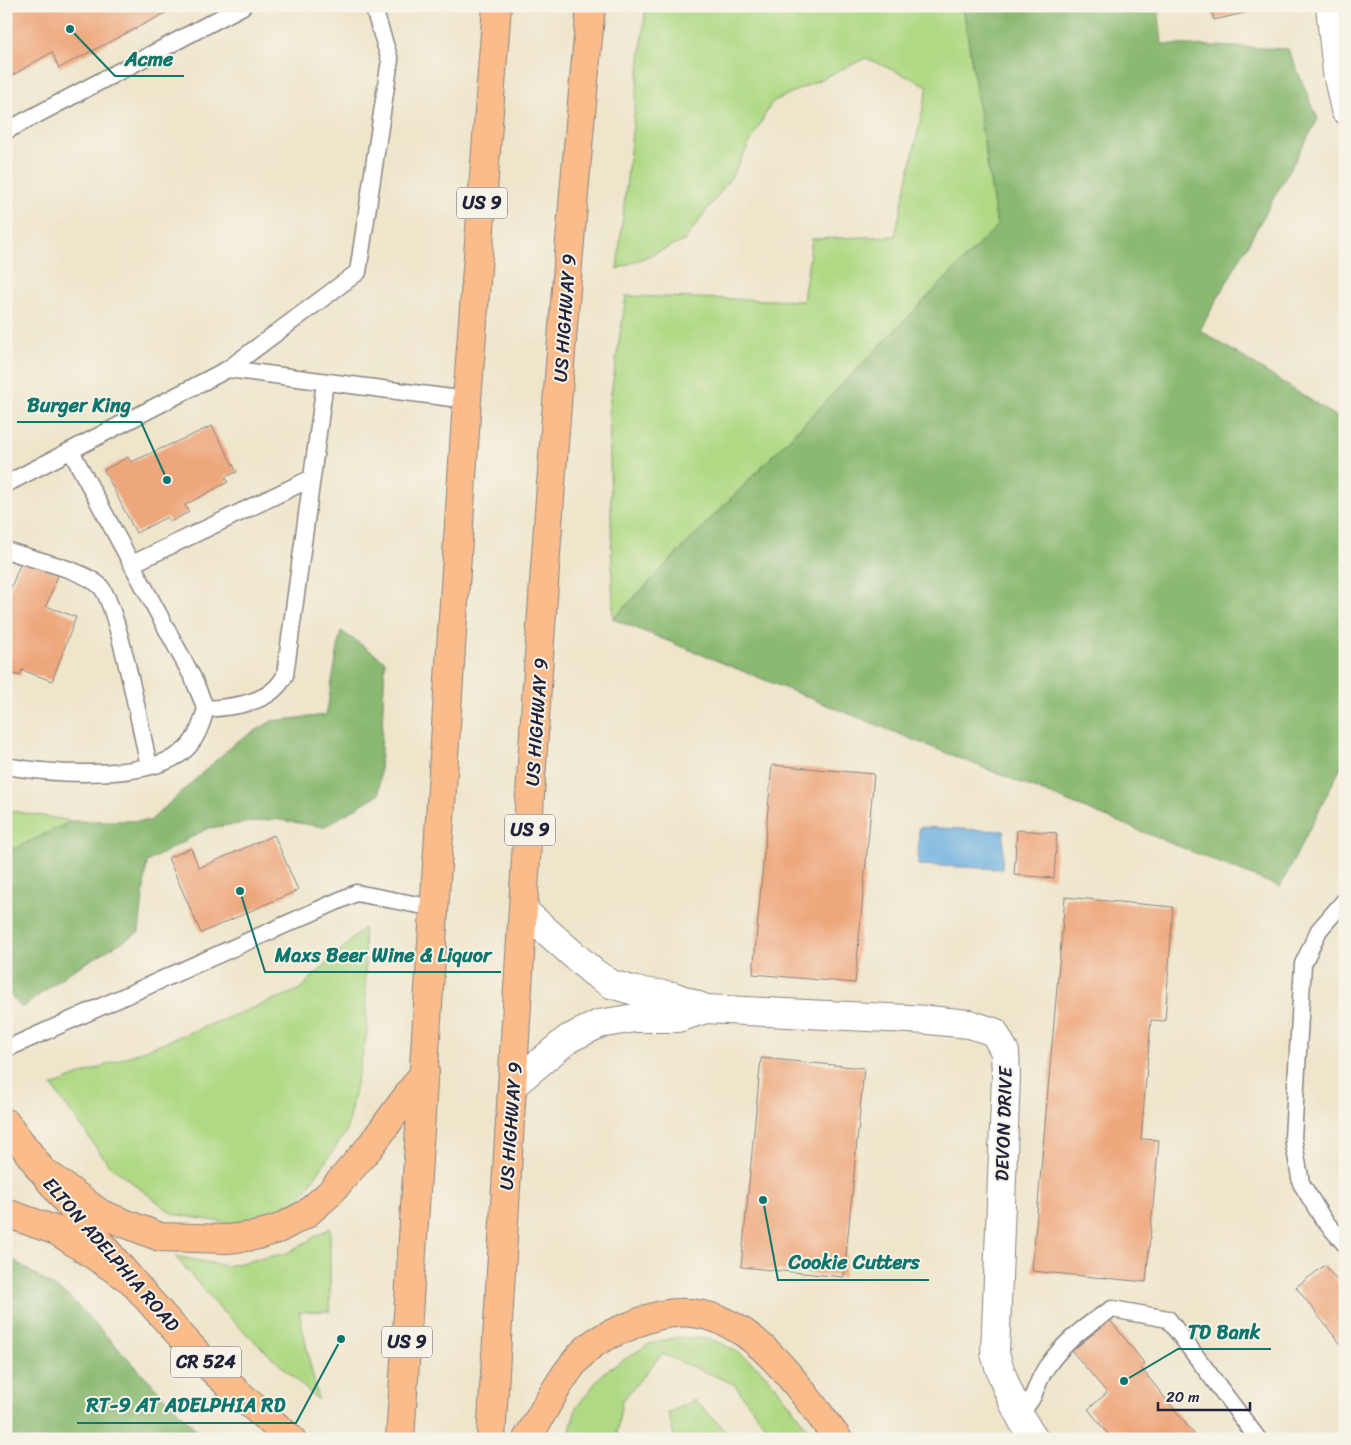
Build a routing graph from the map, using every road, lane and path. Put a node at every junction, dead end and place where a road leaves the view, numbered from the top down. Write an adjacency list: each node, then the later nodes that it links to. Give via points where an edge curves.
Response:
1 (244, 6): 7 (lane)
2 (373, 6): 8 (lane, via 390,60 358,272)
3 (497, 6): 10 (main road, US 9)
4 (591, 6): 21 (main road, US HIGHWAY 9 / US 9, via 556,425)
5 (1330, 6): 6 (street)
6 (1345, 110)
7 (6, 131)
8 (228, 369): 9 (lane); 11 (lane)
9 (325, 382): 10 (lane); 12 (lane)
10 (468, 400): 20 (main road, US 9)
11 (71, 450): 13 (lane); 15 (lane)
12 (312, 478): 15 (lane); 16 (lane, via 285,675 281,684 258,700)
13 (6, 484)
14 (6, 550): 18 (lane, via 89,578 102,587 127,664)
15 (132, 564): 16 (lane, via 193,678)
16 (206, 709): 18 (lane, via 197,734 188,747 172,759)
17 (6, 766): 18 (lane, via 38,772 105,773)
18 (149, 766)
19 (1345, 900): 29 (lane, via 1318,930 1303,964 1293,1138 1301,1183 1323,1218)
20 (434, 908): 23 (lane, via 356,893); 24 (main road, US 9)
21 (524, 912): 22 (street, via 611,984 635,992 673,996); 25 (main road, US HIGHWAY 9 / US 9)
22 (706, 1009): 25 (street, via 678,1018 635,1018 599,1024 568,1039); 31 (street, DEVON DRIVE, via 929,1020 969,1024 994,1032 1005,1052 1006,1076 995,1354)
23 (6, 1048)
24 (425, 1072): 27 (main road, via 369,1148 329,1194 306,1214 254,1236 227,1239 160,1236 101,1214); 33 (main road, US 9)
25 (513, 1085): 34 (main road, US HIGHWAY 9 / US 9)
26 (8, 1126): 27 (main road, ELTON ADELPHIA ROAD / CR 524)
27 (39, 1168): 30 (main road, ELTON ADELPHIA ROAD / CR 524)
28 (6, 1214): 30 (main road, via 58,1231)
29 (1345, 1244)
30 (128, 1278): 32 (main road, ELTON ADELPHIA ROAD / CR 524, via 212,1370)
31 (1019, 1414): 37 (street, DEVON DRIVE); 38 (lane, via 1032,1402 1046,1368 1083,1327 1112,1309 1168,1319)
32 (291, 1439)
33 (400, 1439)
34 (491, 1439)
35 (527, 1439): 36 (main road, via 571,1368 589,1347 641,1320 668,1313 700,1313 730,1323 757,1342 792,1380)
36 (838, 1439)
37 (1034, 1439)
38 (1258, 1439)

